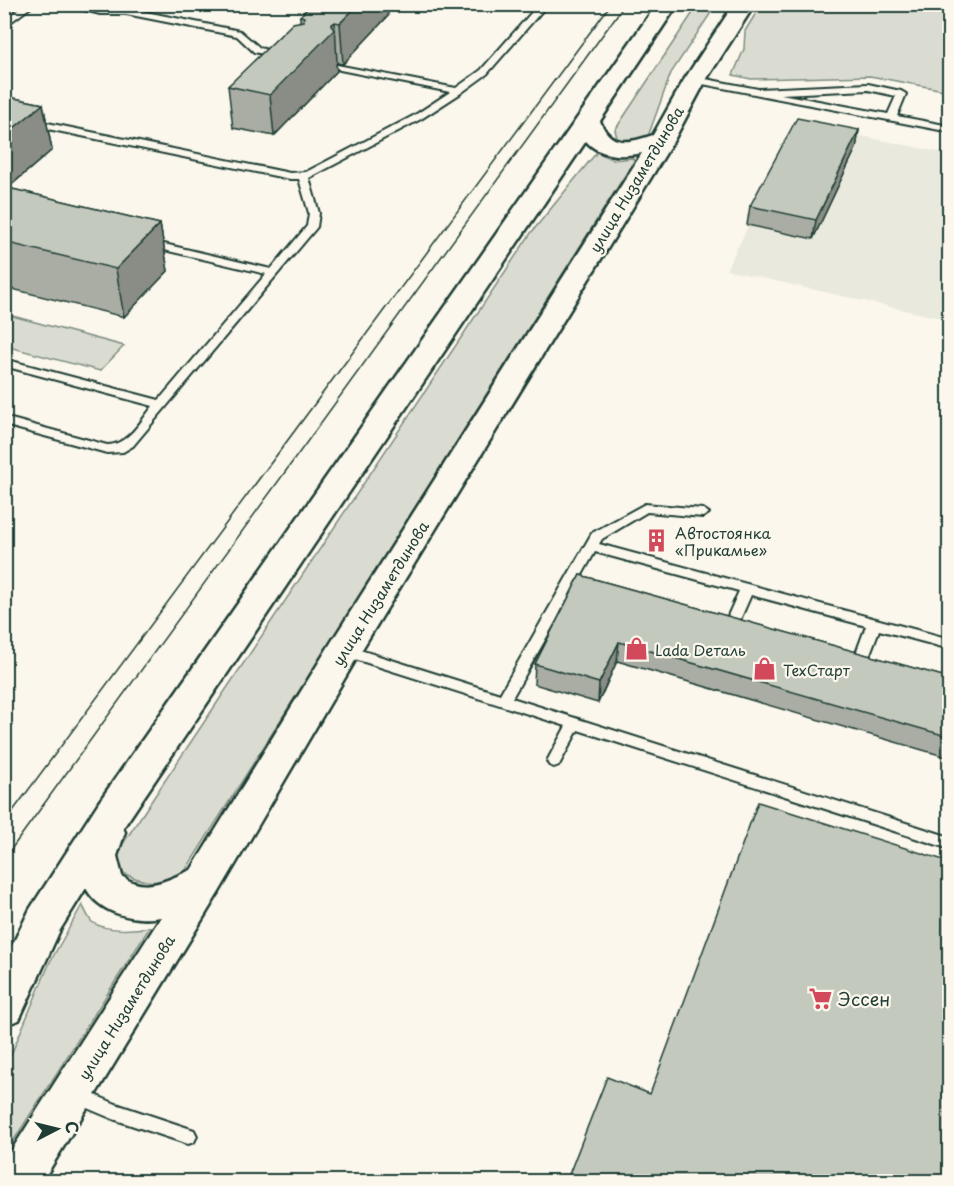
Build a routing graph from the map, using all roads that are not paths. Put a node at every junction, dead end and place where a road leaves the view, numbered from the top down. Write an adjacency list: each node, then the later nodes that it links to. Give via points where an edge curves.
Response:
1 (31, 4): 6 (lane)
2 (64, 4): 7 (lane, via 126,11 240,34 257,50)
3 (544, 4): 10 (lane, via 484,72)
4 (668, 4): 14 (main road)
5 (745, 4): 9 (main road, улица Низаметдинова)
6 (4, 24)
7 (290, 57)
8 (340, 67): 10 (lane)
9 (695, 80): 11 (lane); 16 (main road, улица Низаметдинова)
10 (458, 91): 17 (lane, via 392,131)
11 (759, 92): 13 (lane); 13 (lane, via 868,87 901,94)
12 (4, 117): 17 (lane)
13 (891, 118): 15 (lane)
14 (588, 121): 16 (main road, via 592,135 603,144 622,149); 34 (main road)
15 (950, 129)
16 (662, 140): 29 (main road, улица Низаметдинова)
17 (303, 176): 19 (lane, via 315,220)
18 (139, 241): 19 (lane)
19 (274, 273): 21 (lane)
20 (4, 362): 21 (lane)
21 (162, 405): 22 (lane, via 129,443 113,450)
22 (4, 421)
23 (703, 513): 24 (lane, via 645,508 597,536)
24 (590, 546): 25 (lane); 31 (lane)
25 (747, 589): 26 (lane); 27 (lane)
26 (874, 624): 28 (lane); 30 (lane)
27 (729, 629)
28 (950, 644)
29 (344, 650): 31 (lane); 36 (main road, улица Низаметдинова)
30 (858, 667)
31 (504, 700): 32 (lane)
32 (574, 724): 33 (lane); 35 (lane)
33 (554, 761)
34 (112, 813): 36 (main road, via 98,856 104,885 124,900 158,902); 37 (main road, via 44,921)
35 (950, 843)
36 (205, 881): 38 (main road, улица Низаметдинова)
37 (4, 1007)
38 (72, 1094): 39 (lane); 40 (main road, улица Низаметдинова)
39 (188, 1136)
40 (17, 1182)

